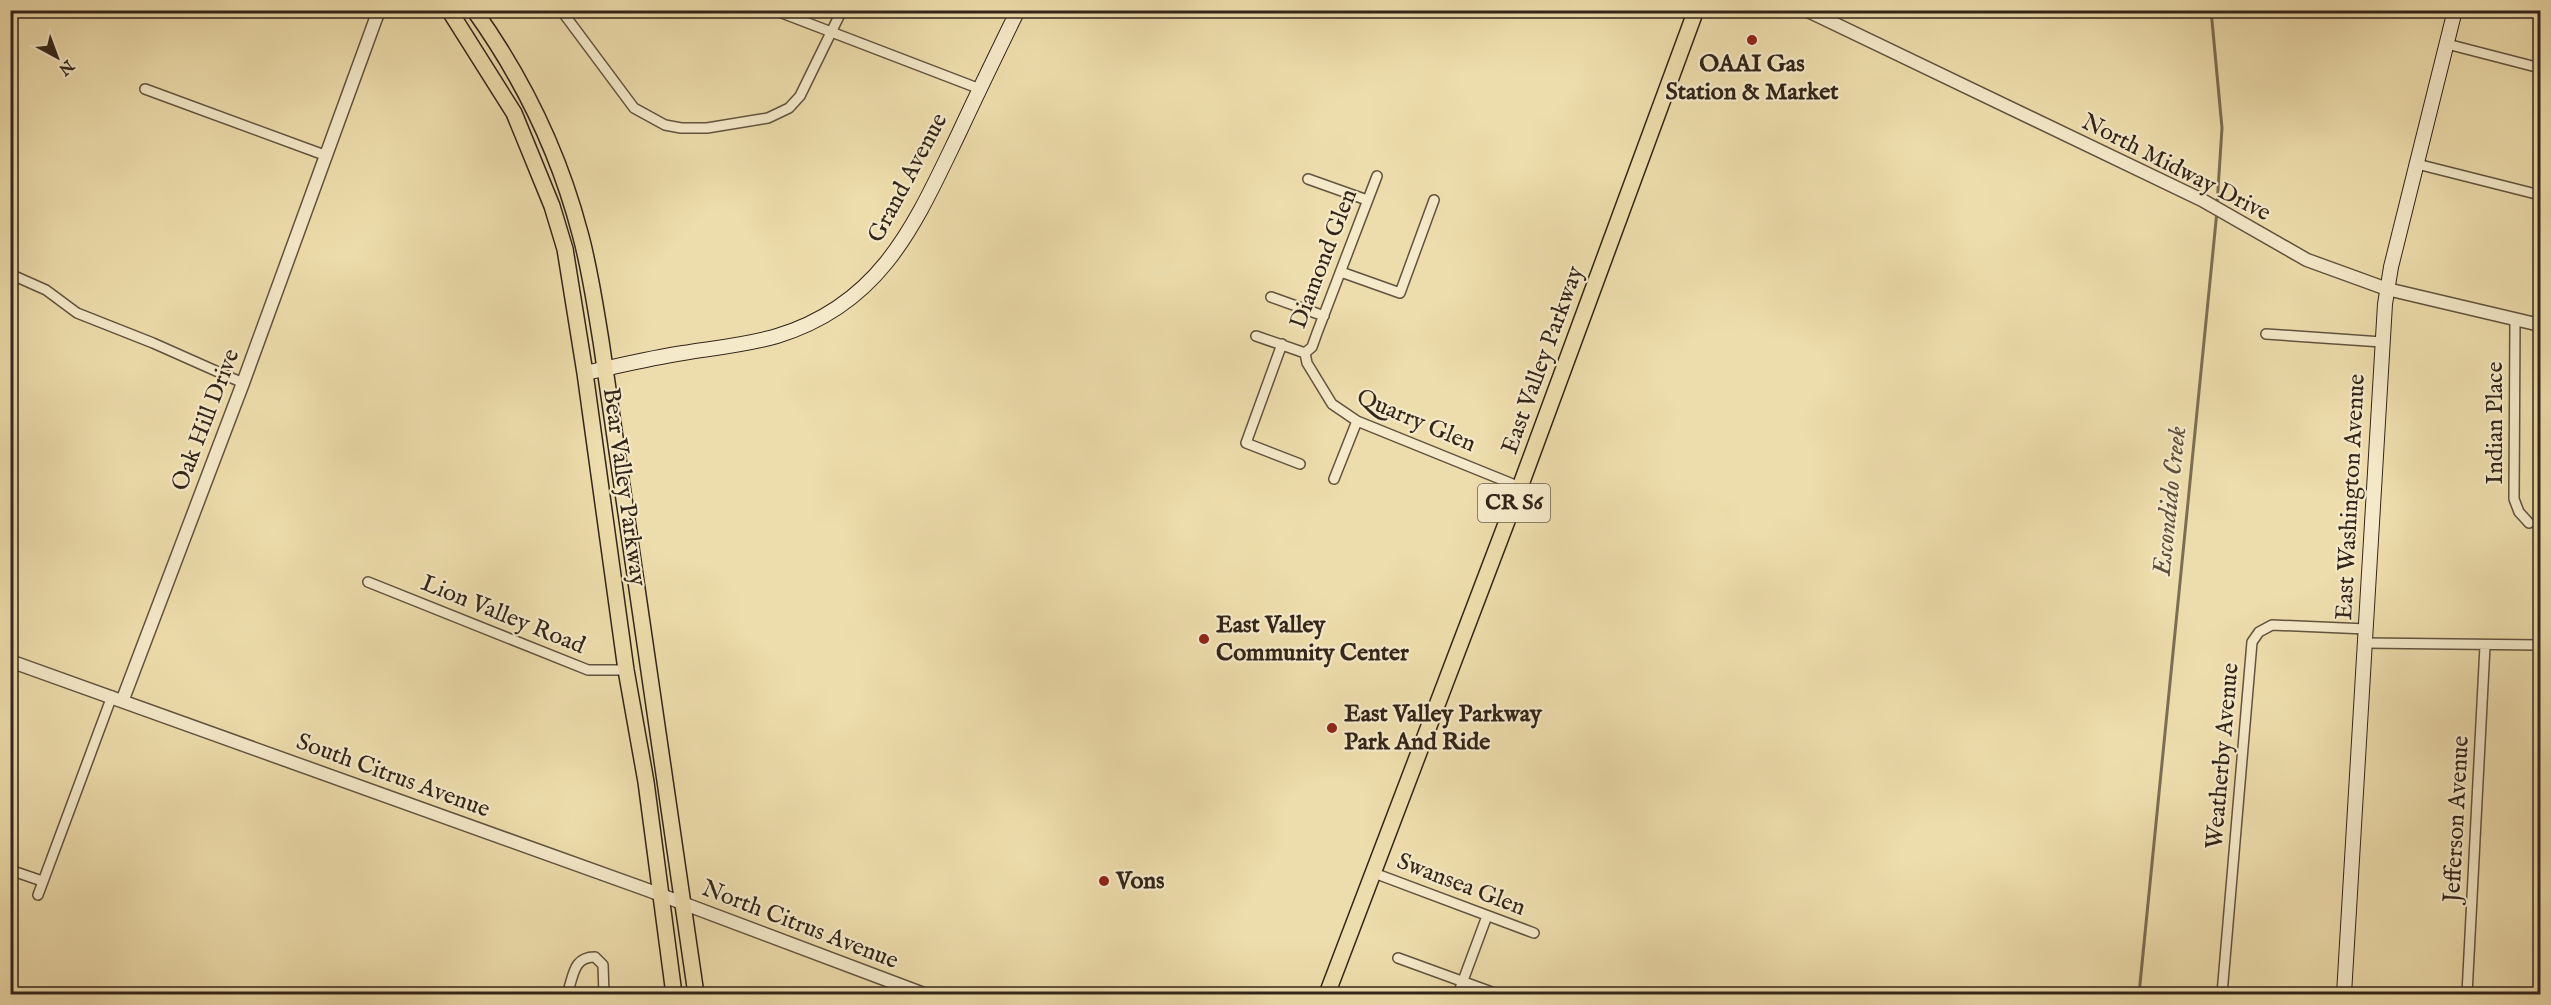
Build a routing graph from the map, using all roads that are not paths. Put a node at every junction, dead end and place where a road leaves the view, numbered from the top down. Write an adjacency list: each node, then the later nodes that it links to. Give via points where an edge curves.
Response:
1 (379, 10): 16 (street, Oak Hill Drive)
2 (450, 10): 36 (main road, Bear Valley Parkway, via 514,113 548,196 564,249)
3 (474, 10): 35 (main road, Bear Valley Parkway, via 516,75 558,166 580,233)
4 (561, 10): 11 (street, via 634,108 664,125 681,128 768,118 789,108 800,96)
5 (774, 10): 11 (street)
6 (842, 10): 11 (street)
7 (1018, 10): 15 (main road, Grand Avenue)
8 (1696, 10): 41 (main road, East Valley Parkway / CR S6)
9 (1806, 10): 25 (street, North Midway Drive, via 2202,200 2307,260)
10 (2455, 10): 12 (main road, East Washington Avenue)
11 (831, 32): 15 (street)
12 (2447, 44): 13 (street); 17 (main road, East Washington Avenue)
13 (2541, 68)
14 (145, 89): 16 (street)
15 (980, 89): 35 (main road, Grand Avenue, via 919,215 888,263 852,297 813,321 778,336)
16 (327, 156): 37 (street, Oak Hill Drive)
17 (2417, 164): 20 (street); 25 (main road, East Washington Avenue)
18 (1377, 176): 21 (street, Diamond Glen)
19 (1308, 179): 21 (street)
20 (2541, 195)
21 (1367, 200): 23 (street, Diamond Glen)
22 (1434, 200): 23 (street, via 1400,293)
23 (1341, 272): 27 (street, Diamond Glen)
24 (10, 274): 37 (street, via 46,290 76,313)
25 (2387, 289): 28 (street, North Midway Drive); 32 (main road, East Washington Avenue)
26 (1271, 297): 27 (street)
27 (1324, 316): 34 (street, Diamond Glen, via 1312,347)
28 (2515, 319): 29 (street, North Midway Drive); 42 (street, Indian Place, via 2514,499)
29 (2541, 325)
30 (2266, 334): 32 (street)
31 (1256, 336): 33 (street)
32 (2382, 342): 44 (main road, East Washington Avenue)
33 (1282, 344): 34 (street); 39 (street, via 1246,443)
34 (1305, 353): 38 (street, Quarry Glen, via 1332,404)
35 (605, 369): 36 (main road, Grand Avenue); 56 (main road, Bear Valley Parkway)
36 (585, 373): 49 (main road, Bear Valley Parkway)
37 (243, 383): 50 (street, Oak Hill Drive)
38 (1357, 421): 40 (street); 41 (street, Quarry Glen)
39 (1300, 464)
40 (1334, 479)
41 (1520, 486): 52 (main road, East Valley Parkway / CR S6)
42 (2529, 523)
43 (368, 582): 49 (street, Lion Valley Road, via 588,670)
44 (2366, 629): 45 (main road, East Washington Avenue); 69 (street, Weatherby Avenue, via 2272,625 2259,632 2252,642)
45 (2365, 643): 47 (street); 70 (main road, East Washington Avenue)
46 (2541, 645): 47 (street)
47 (2485, 646): 71 (street, Jefferson Avenue)
48 (10, 661): 50 (street, South Citrus Avenue)
49 (627, 670): 55 (main road, Bear Valley Parkway)
50 (117, 698): 53 (street); 55 (street, South Citrus Avenue)
51 (10, 870): 53 (street)
52 (1374, 873): 57 (street, Swansea Glen); 66 (main road, East Valley Parkway / CR S6)
53 (42, 881): 54 (street)
54 (38, 895)
55 (661, 895): 56 (street, North Citrus Avenue); 63 (main road, Bear Valley Parkway)
56 (682, 903): 64 (main road, Bear Valley Parkway); 65 (street, North Citrus Avenue)
57 (1487, 916): 58 (street, Swansea Glen); 60 (street)
58 (1534, 933)
59 (1398, 958): 60 (street)
60 (1463, 982): 67 (street); 68 (street)
61 (573, 994): 62 (street, via 569,988 576,964 586,957 595,957 603,965)
62 (605, 994)
63 (674, 994)
64 (696, 994)
65 (924, 994)
66 (1327, 994)
67 (1458, 994)
68 (1497, 994)
69 (2222, 994)
70 (2344, 994)
71 (2467, 994)

